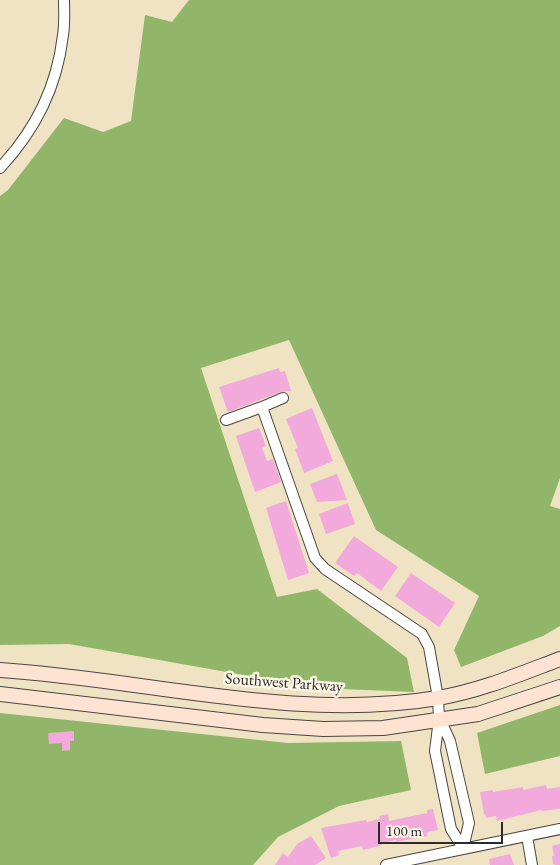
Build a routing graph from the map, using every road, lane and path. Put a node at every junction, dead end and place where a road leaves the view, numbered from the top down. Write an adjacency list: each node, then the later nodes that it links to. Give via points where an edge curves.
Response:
1 (64, 0): 2 (street, via 63,34 53,84 19,148)
2 (0, 168)
3 (284, 398): 4 (street)
4 (262, 407): 5 (street); 10 (street, via 315,558 325,570 422,634 429,647)
5 (226, 420)
6 (560, 659): 10 (main road, Southwest Parkway, via 506,679)
7 (0, 670): 10 (main road, Southwest Parkway, via 326,705)
8 (560, 687): 11 (main road, via 478,714)
9 (0, 694): 11 (main road, via 262,725 323,729 383,728)
10 (438, 698): 11 (street)
11 (439, 719): 14 (street, via 450,741 469,823); 14 (street, via 434,751 451,829)
12 (560, 829): 13 (street)
13 (526, 836): 14 (street); 17 (street)
14 (463, 848): 15 (street)
15 (403, 863): 16 (street)
16 (386, 865)
17 (532, 865)

